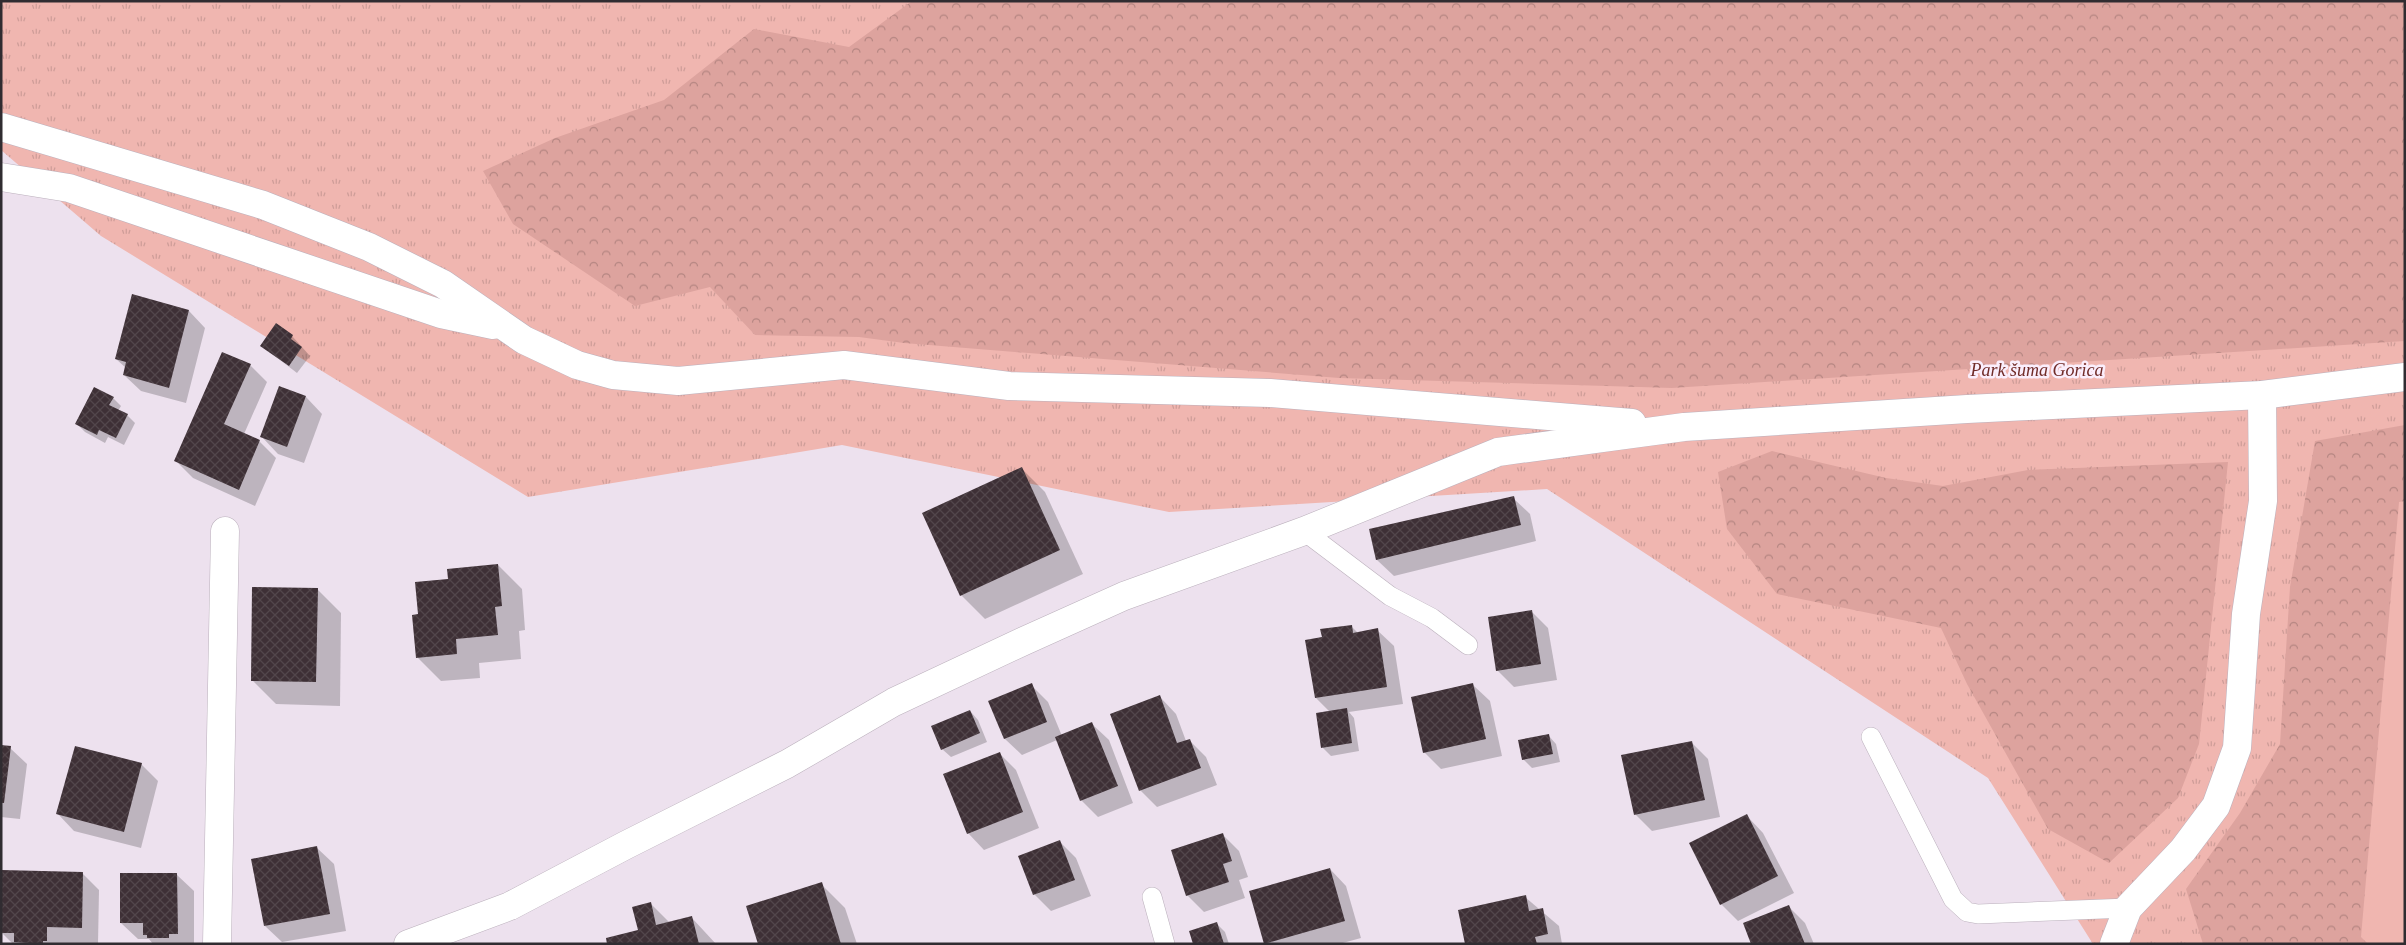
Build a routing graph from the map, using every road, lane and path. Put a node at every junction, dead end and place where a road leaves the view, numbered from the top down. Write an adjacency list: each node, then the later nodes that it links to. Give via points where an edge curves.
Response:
1 (1, 127): 3 (street, via 263,205 369,247 443,284)
2 (1, 177): 3 (street, via 69,188 441,314 486,325)
3 (500, 325): 6 (street, via 577,365 613,375 656,381 844,365 1009,386 1270,392)
4 (2405, 377): 5 (street)
5 (2262, 395): 6 (street, via 1967,409); 12 (street, via 2263,501 2246,614 2237,748 2216,806 2182,850)
6 (1684, 428): 8 (street, via 1498,452)
7 (225, 531): 13 (street)
8 (1304, 531): 9 (lane, via 1390,596 1432,618); 14 (street, via 1124,596 1024,641 894,702 787,764 510,906)
9 (1468, 645)
10 (1871, 737): 12 (lane, via 1952,899 1967,912)
11 (1152, 897): 15 (lane)
12 (2128, 908): 16 (street)
13 (216, 944)
14 (408, 944)
15 (1165, 944)
16 (2114, 944)

